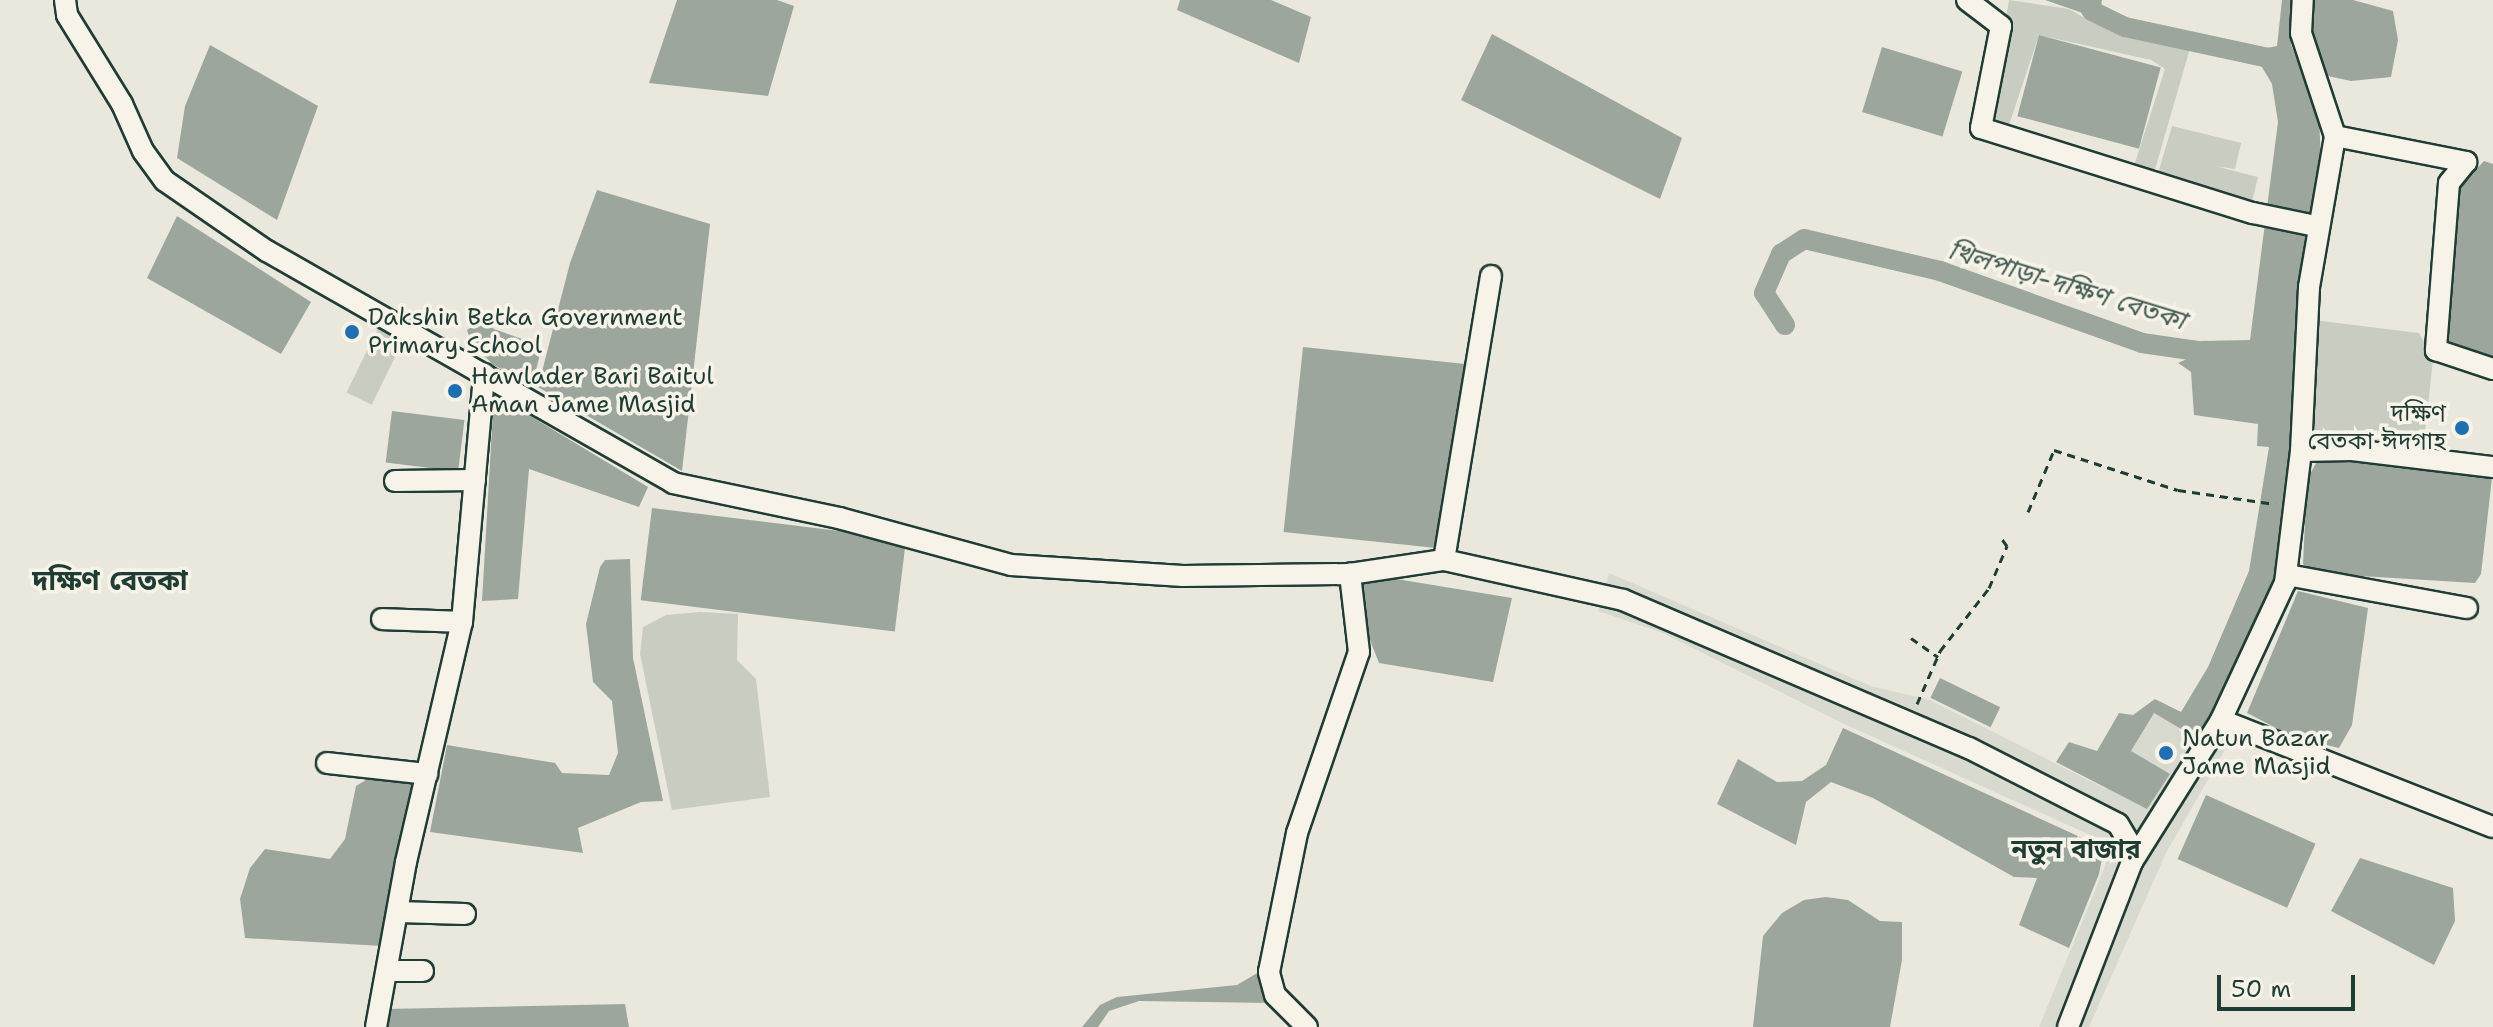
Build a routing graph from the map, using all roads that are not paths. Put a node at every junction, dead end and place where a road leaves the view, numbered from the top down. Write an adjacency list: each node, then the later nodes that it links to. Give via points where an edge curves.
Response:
1 (65, 0): 8 (street, via 67,15 165,181 267,251)
2 (1967, 0): 5 (street, via 2001,26 1981,128 2253,213)
3 (2303, 0): 4 (street, via 2301,33)
4 (2335, 136): 5 (street); 7 (street, via 2466,162 2449,183 2436,350)
5 (2316, 226): 9 (street)
6 (1491, 276): 13 (street)
7 (2493, 369)
8 (484, 374): 11 (street); 14 (street, via 673,483 839,518 1011,565 1183,576)
9 (2301, 451): 10 (street, via 2352,450); 15 (street)
10 (2493, 467)
11 (475, 480): 12 (street); 18 (street)
12 (395, 481)
13 (1444, 560): 14 (street); 23 (street, via 1623,600 1905,720 2118,824 2131,846)
14 (1350, 574): 29 (street, via 1359,652 1297,833 1269,964 1275,995)
15 (2287, 575): 16 (street); 19 (street)
16 (2467, 608)
17 (382, 619): 18 (street)
18 (462, 622): 21 (street)
19 (2221, 720): 22 (street); 23 (street)
20 (327, 763): 21 (street)
21 (427, 774): 24 (street)
22 (2493, 827)
23 (2132, 862): 30 (street)
24 (398, 912): 25 (street); 26 (street)
25 (465, 914)
26 (390, 971): 27 (street); 28 (street)
27 (423, 971)
28 (376, 1027)
29 (1307, 1027)
30 (2068, 1027)

